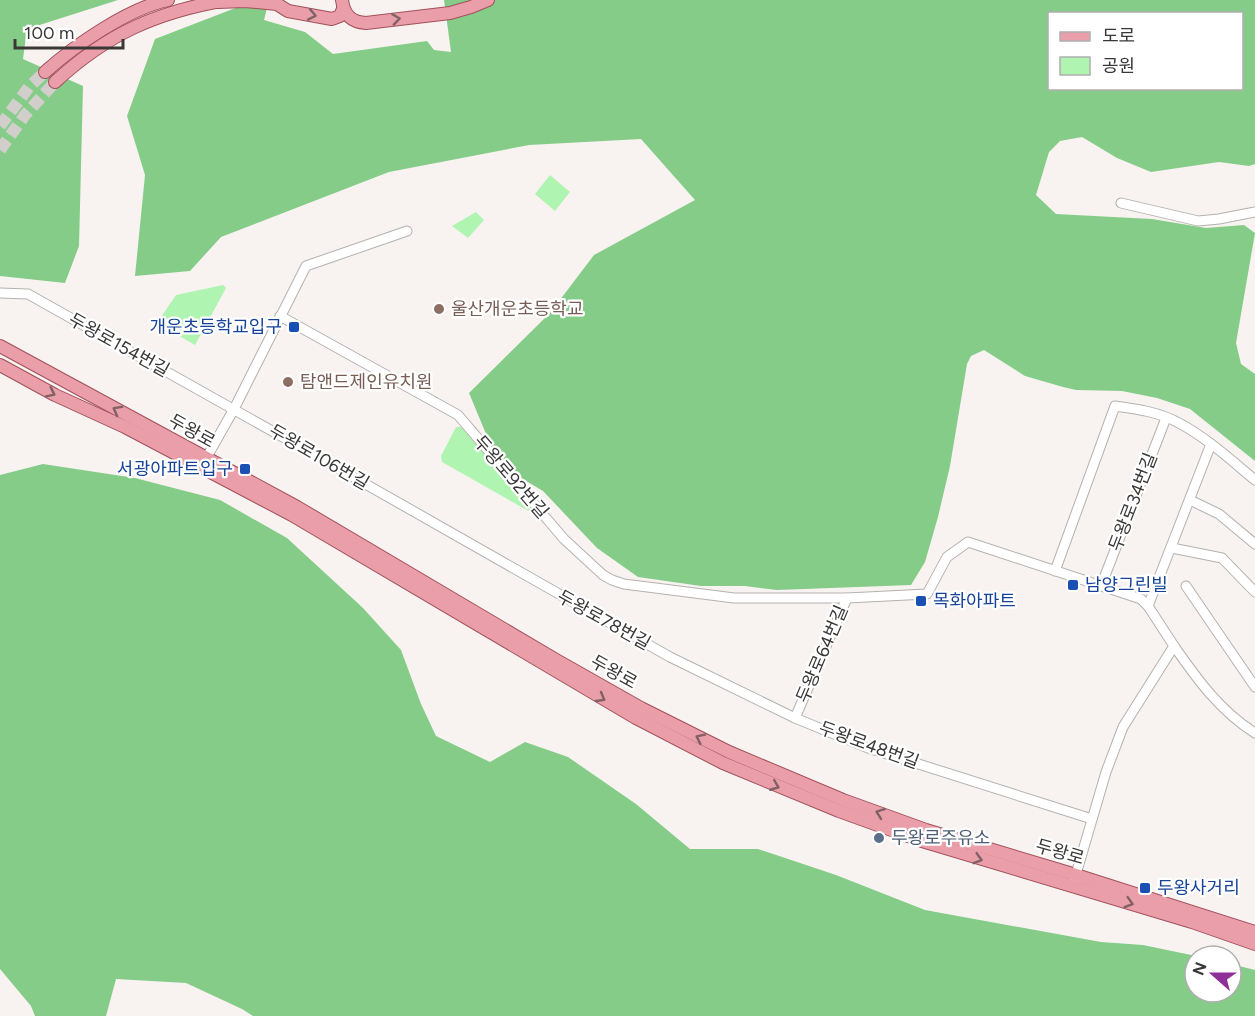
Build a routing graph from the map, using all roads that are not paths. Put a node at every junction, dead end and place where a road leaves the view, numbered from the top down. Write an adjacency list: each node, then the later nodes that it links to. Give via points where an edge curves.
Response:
1 (166, 0): 5 (main road, via 94,34)
2 (488, 0): 4 (main road, one-way to 2, via 352,20 361,23 450,13)
3 (220, 1): 4 (main road, one-way to 4, via 277,4 332,19 340,16); 6 (main road, via 167,13 122,33 83,57)
4 (343, 4)
5 (45, 72)
6 (55, 82)
7 (1121, 203): 8 (street, via 1198,221)
8 (1255, 212)
9 (407, 231): 11 (street, via 306,266)
10 (0, 294): 14 (street, 두왕로154번길, via 28,294)
11 (280, 316): 14 (street); 27 (street, 두왕로92번길, via 458,415 564,538 603,575 624,584)
12 (0, 346): 17 (main road, 두왕로, one-way to 12)
13 (0, 365): 17 (main road, 두왕로, one-way to 17, via 54,395)
14 (234, 409): 17 (street); 23 (street, 두왕로106번길)
15 (1166, 417): 16 (street); 22 (street, via 1115,405); 24 (street, 두왕로34번길)
16 (1211, 444): 18 (street); 19 (street)
17 (203, 463): 36 (main road, 두왕로, via 636,718 723,763 922,841)
18 (1255, 480)
19 (1190, 500): 20 (street, via 1219,514); 21 (street)
20 (1255, 544)
21 (1172, 548): 26 (street, via 1222,558); 29 (street)
22 (1055, 571): 24 (street); 28 (street, via 968,542 946,557 927,594)
23 (538, 583): 31 (street, 두왕로78번길)
24 (1101, 586): 29 (street, via 1141,599)
25 (1186, 586): 32 (street)
26 (1255, 592)
27 (701, 594): 28 (street, 두왕로64번길, via 734,598)
28 (846, 598): 33 (street, 두왕로64번길)
29 (1148, 606): 30 (street)
30 (1174, 646): 34 (street, via 1202,686 1230,716); 35 (street, via 1123,727)
31 (670, 657): 33 (street, 두왕로64번길)
32 (1255, 687)
33 (795, 718): 35 (street, 두왕로48번길, via 868,748)
34 (1255, 733)
35 (1092, 819): 36 (street)
36 (1074, 880): 37 (main road, 두왕로); 38 (main road, 두왕로, one-way to 38)
37 (1255, 931)
38 (1255, 944)

